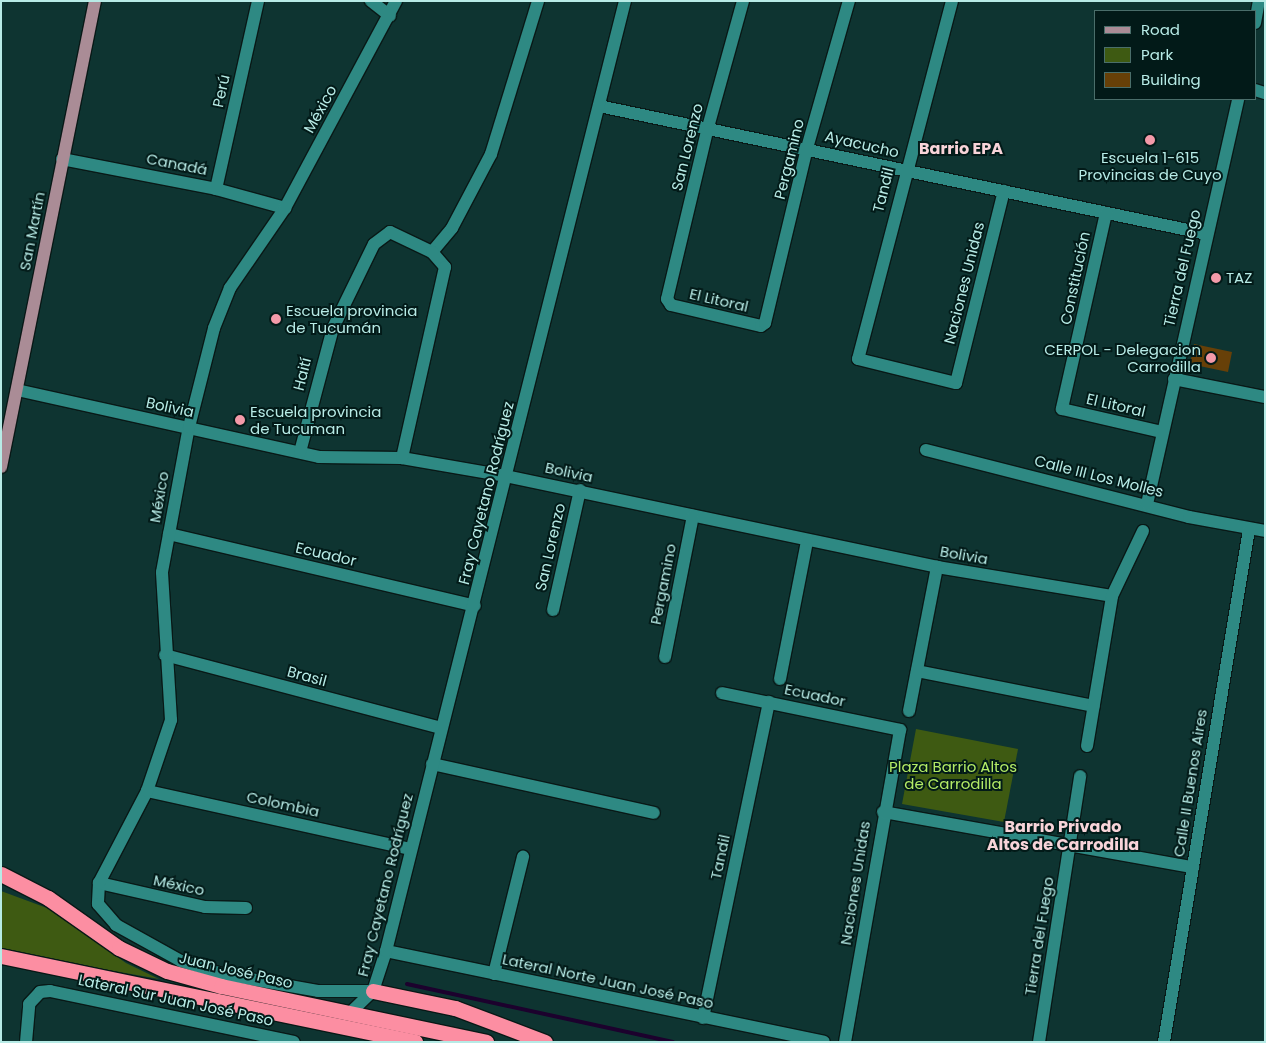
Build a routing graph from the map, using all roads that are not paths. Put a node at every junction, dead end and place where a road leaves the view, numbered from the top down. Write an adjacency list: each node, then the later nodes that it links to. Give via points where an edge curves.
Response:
1 (95, 1): 17 (main road, San Martín)
2 (258, 1): 19 (street, Perú)
3 (371, 1): 11 (street)
4 (396, 1): 11 (street, México)
5 (538, 1): 24 (street, via 491,154 452,228)
6 (625, 1): 14 (street, Fray Cayetano Rodríguez)
7 (743, 1): 15 (street, San Lorenzo)
8 (849, 1): 16 (street, Pergamino)
9 (952, 1): 18 (street, Tandil)
10 (1260, 1): 12 (street)
11 (390, 16): 21 (street, México)
12 (1256, 19)
13 (1238, 100): 23 (street, Tierra del Fuego)
14 (599, 106): 15 (street, Ayacucho); 38 (street, Fray Cayetano Rodríguez)
15 (708, 127): 16 (street, Ayacucho); 25 (street, San Lorenzo)
16 (807, 148): 18 (street, Ayacucho); 26 (street, Pergamino)
17 (62, 159): 19 (street, Canadá); 29 (main road, San Martín)
18 (905, 170): 20 (street, Ayacucho); 28 (street, Tandil, via 858,359)
19 (216, 188): 21 (street, Canadá)
20 (1004, 191): 22 (street, Ayacucho); 28 (street, Naciones Unidas)
21 (285, 208): 32 (street, México, via 230,288 214,328)
22 (1106, 213): 23 (street, Ayacucho); 31 (street, Constitución)
23 (1207, 234): 27 (street, Tierra del Fuego)
24 (432, 252): 35 (street, Haití, via 390,232 374,244 333,328); 36 (street, via 445,267)
25 (668, 302): 26 (street, El Litoral)
26 (763, 326)
27 (1174, 379): 30 (street); 33 (street, Tierra del Fuego)
28 (956, 383)
29 (18, 390): 32 (street, Bolivia); 37 (main road, San Martín)
30 (1265, 397)
31 (1062, 409): 33 (street, El Litoral)
32 (189, 427): 35 (street, Bolivia); 45 (street, México)
33 (1162, 432): 40 (street, Tierra del Fuego)
34 (926, 450): 40 (street, Calle III Los Molles)
35 (300, 452): 36 (street, Bolivia, via 319,456)
36 (402, 458): 38 (street, Bolivia)
37 (1, 467)
38 (506, 476): 39 (street, Bolivia); 49 (street, Fray Cayetano Rodríguez)
39 (580, 490): 41 (street, Bolivia); 50 (street, San Lorenzo)
40 (1147, 504): 42 (street, Calle III Los Molles)
41 (693, 516): 46 (street, Bolivia); 52 (street, Pergamino)
42 (1249, 529): 44 (street, Calle III Los Molles); 70 (street, Calle II Buenos Aires)
43 (1143, 531): 48 (street)
44 (1265, 531)
45 (169, 534): 49 (street, Ecuador); 51 (street, México, via 162,572)
46 (807, 541): 47 (street, Bolivia); 54 (street)
47 (937, 567): 48 (street, Bolivia); 53 (street)
48 (1112, 596): 57 (street)
49 (475, 606): 59 (street, Fray Cayetano Rodríguez)
50 (553, 610)
51 (165, 656): 59 (street, Brasil); 64 (street, México, via 171,720)
52 (665, 657)
53 (917, 671): 57 (street); 58 (street)
54 (780, 679)
55 (722, 693): 56 (street, Ecuador)
56 (769, 702): 60 (street, Ecuador); 79 (street, Tandil)
57 (1094, 706): 61 (street)
58 (909, 711)
59 (441, 728): 62 (street, Fray Cayetano Rodríguez)
60 (900, 730): 65 (street, Naciones Unidas)
61 (1086, 746)
62 (432, 764): 66 (street); 68 (street, Fray Cayetano Rodríguez)
63 (1080, 776): 67 (street, Tierra del Fuego)
64 (147, 791): 68 (street, Colombia); 72 (street, México)
65 (883, 812): 67 (street); 88 (street, Naciones Unidas)
66 (654, 813)
67 (1070, 845): 70 (street); 89 (street, Tierra del Fuego)
68 (411, 849): 74 (street, Fray Cayetano Rodríguez)
69 (523, 857): 76 (street)
70 (1193, 867): 90 (street, Calle II Buenos Aires)
71 (1, 874): 78 (highway, Juan José Paso, via 48,898 119,948 167,971)
72 (99, 883): 73 (street, México, via 205,907); 77 (street, via 98,904 116,925 181,961 222,974 318,991)
73 (246, 908)
74 (386, 951): 76 (street, Lateral Norte Juan José Paso); 77 (street, Fray Cayetano Rodríguez)
75 (1, 956): 80 (highway)
76 (494, 974): 79 (street, Lateral Norte Juan José Paso)
77 (373, 991): 78 (street); 87 (highway, via 455,1008)
78 (350, 1013): 86 (highway, Juan José Paso)
79 (703, 1018): 81 (street, Lateral Norte Juan José Paso)
80 (368, 1032): 84 (street); 85 (highway)
81 (816, 1041)
82 (26, 1042): 83 (street, Lateral Sur Juan José Paso, via 29,1004 40,992 50,991)
83 (294, 1042)
84 (398, 1042)
85 (415, 1042)
86 (486, 1042)
87 (546, 1042)
88 (845, 1042)
89 (1039, 1042)
90 (1164, 1042)

